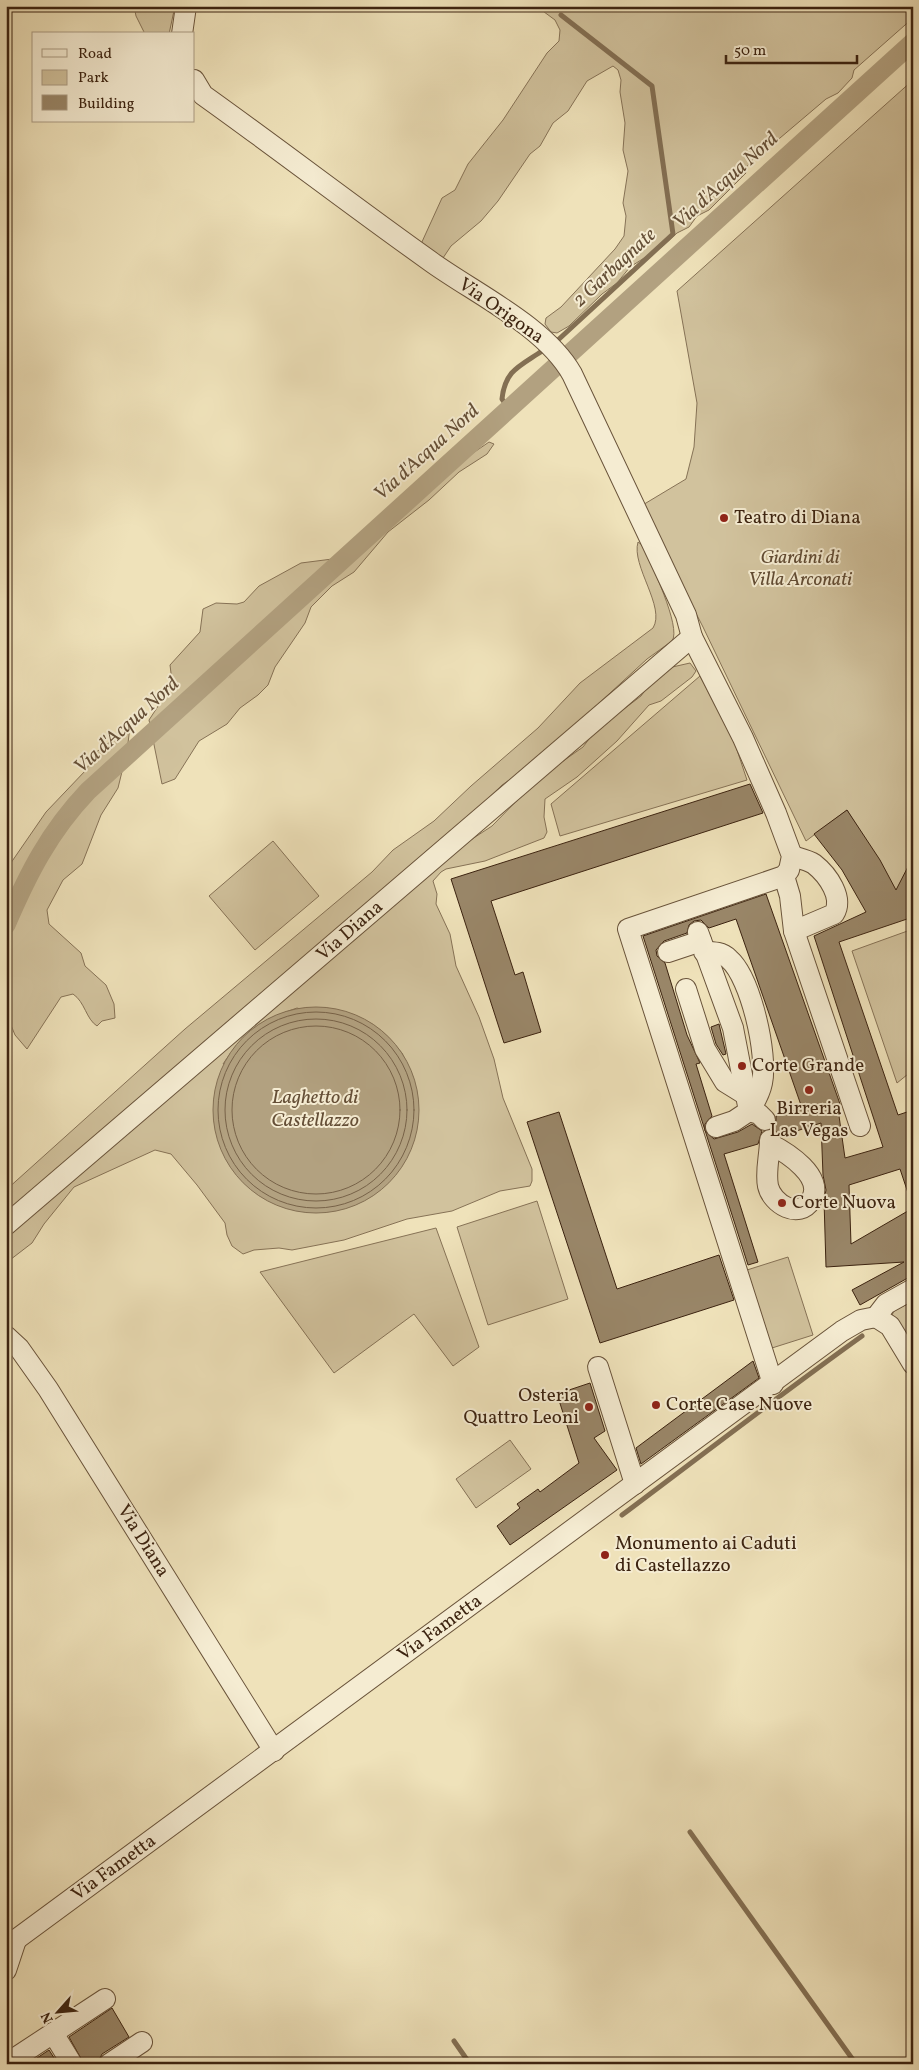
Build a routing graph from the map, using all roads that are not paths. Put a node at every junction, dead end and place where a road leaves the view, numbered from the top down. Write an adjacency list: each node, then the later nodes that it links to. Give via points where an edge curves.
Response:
1 (186, 6): 2 (street)
2 (182, 32)
3 (195, 82): 4 (street, Via Origona, via 203,95 431,262 522,323 554,351 569,369 686,615)
4 (692, 637): 5 (street, Via Origona, via 744,738); 16 (street, Via Diana)
5 (792, 856): 6 (street); 7 (street, via 813,864 835,889 838,909 834,914)
6 (784, 876): 7 (street); 22 (street, via 691,911 628,929)
7 (794, 931): 14 (street)
8 (701, 942): 9 (street); 11 (street, via 736,966); 12 (street)
9 (668, 952)
10 (686, 989): 13 (street, via 705,1049 725,1082)
11 (758, 1027): 12 (street); 13 (street, via 764,1068)
12 (733, 1028): 13 (street)
13 (753, 1109): 15 (street)
14 (860, 1126)
15 (716, 1127)
16 (6, 1225)
17 (913, 1289): 18 (street, via 886,1304)
18 (876, 1317): 20 (street, via 890,1326); 22 (street, Via Fametta, via 850,1325)
19 (6, 1336): 24 (street, Via Diana, via 19,1348 48,1388)
20 (913, 1364)
21 (598, 1367): 23 (street)
22 (772, 1384): 23 (street, Via Fametta)
23 (635, 1484): 24 (street, Via Fametta)
24 (274, 1751): 25 (street, Via Fametta)
25 (11, 1944): 26 (street)
26 (6, 1970)
27 (105, 1999): 28 (street)
28 (53, 2033): 30 (street); 31 (street)
29 (142, 2042): 32 (street)
30 (6, 2064)
31 (72, 2064)
32 (109, 2064)

